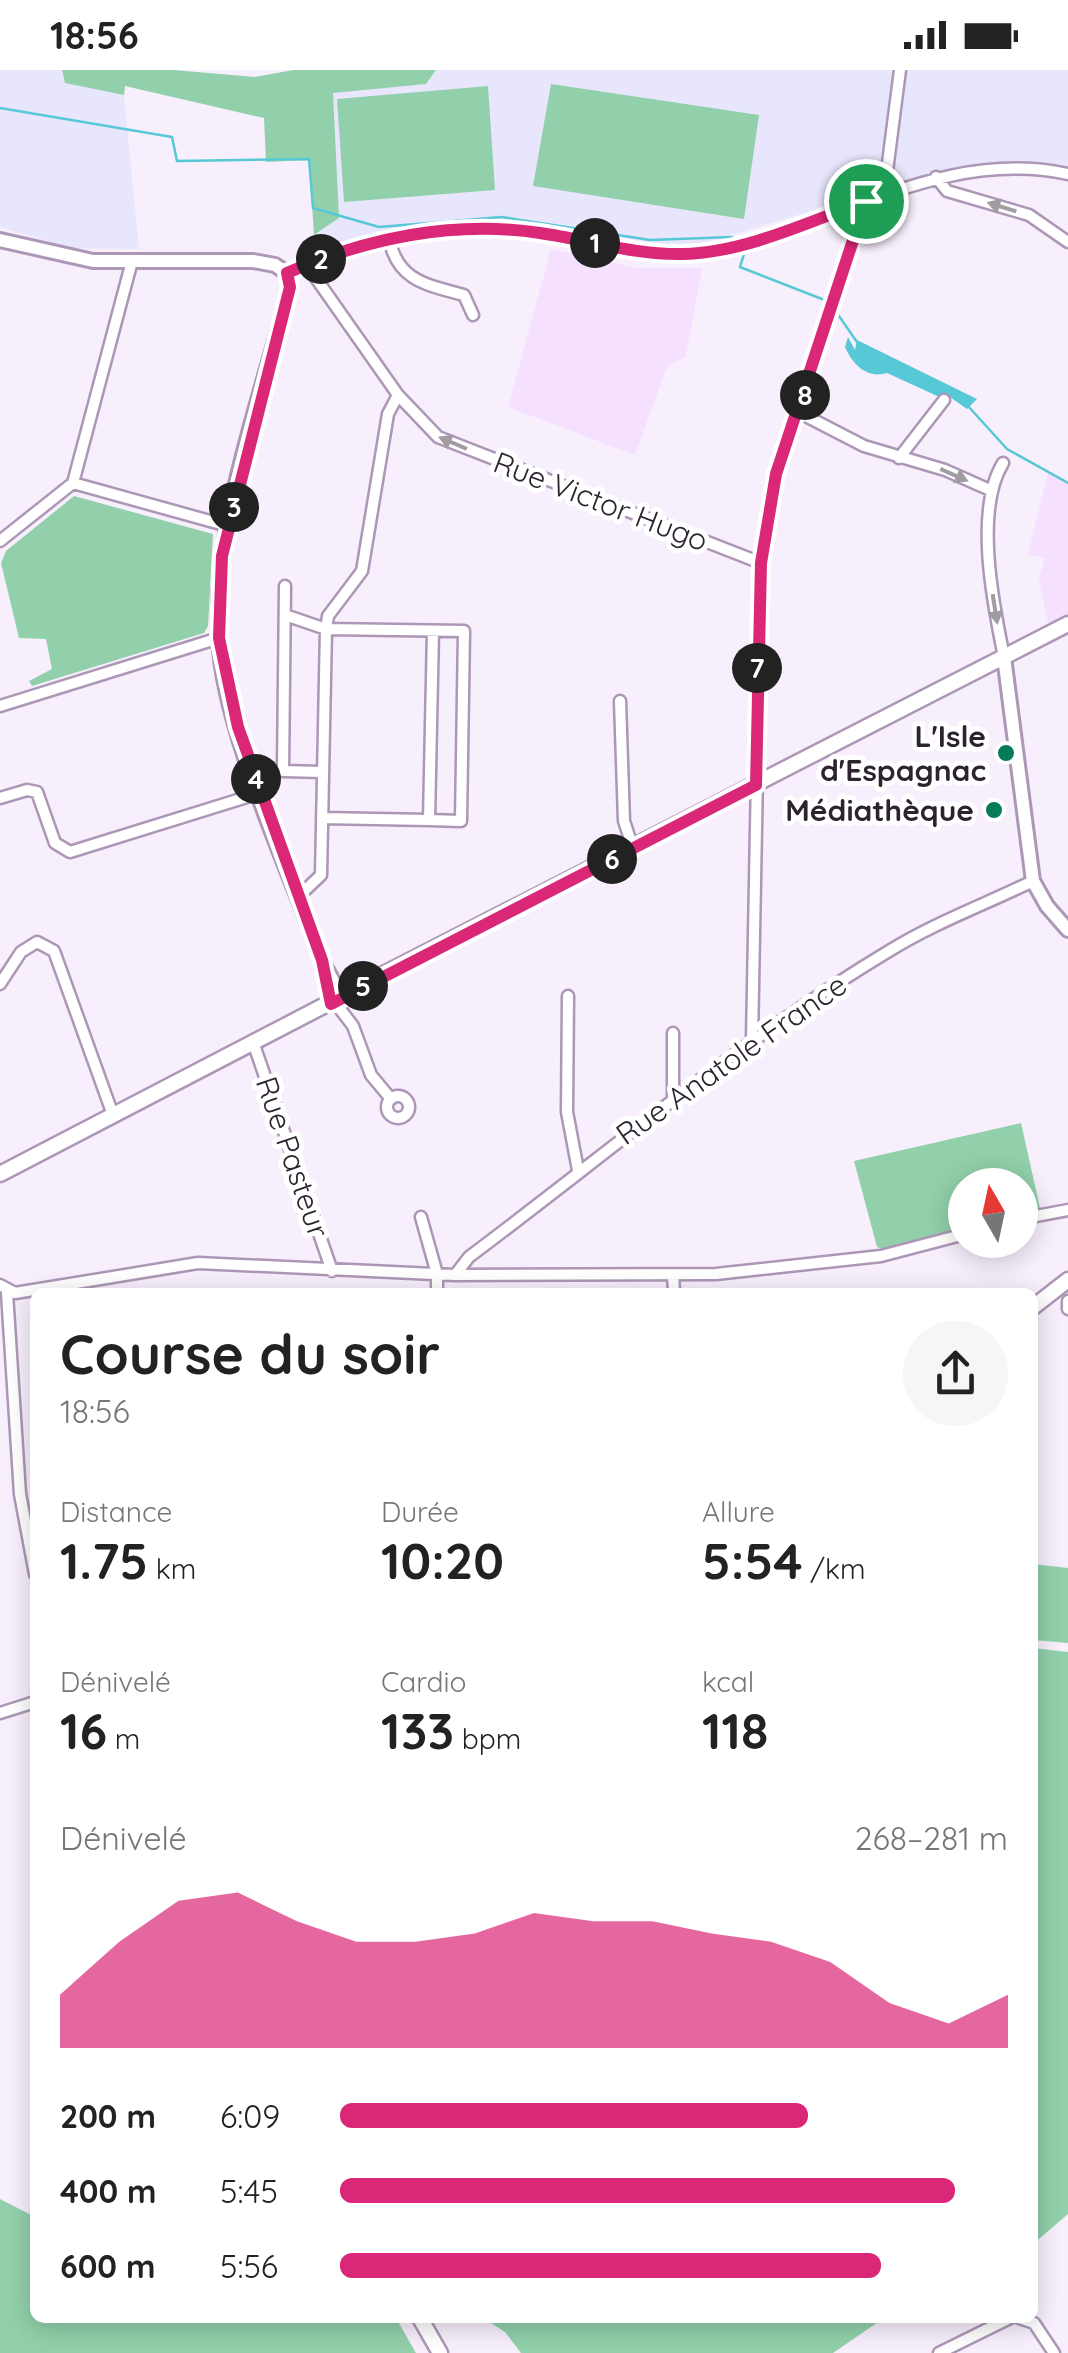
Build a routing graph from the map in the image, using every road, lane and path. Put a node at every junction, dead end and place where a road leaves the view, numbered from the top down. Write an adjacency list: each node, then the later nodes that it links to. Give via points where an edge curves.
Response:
1 (900, 70): 4 (street)
2 (1068, 174): 3 (street, via 976,168)
3 (936, 177): 4 (street); 8 (street, one-way to 3, via 1029,216 947,191)
4 (884, 194): 5 (street)
5 (866, 201): 6 (street, via 702,253 642,253 491,228); 15 (street)
6 (389, 238): 10 (street); 12 (street, via 405,275 464,295)
7 (0, 240): 9 (street, via 74,259)
8 (1068, 242)
9 (132, 261): 11 (street, via 253,262); 18 (street)
10 (306, 264): 11 (street); 13 (street, Rue Victor Hugo)
11 (287, 273): 20 (street, via 290,287)
12 (474, 315)
13 (398, 394): 22 (street, Rue Victor Hugo, one-way to 13, via 444,440); 26 (street, via 388,414 362,571 328,616)
14 (944, 400): 16 (street)
15 (800, 413): 16 (street); 22 (street, via 776,474)
16 (900, 458): 19 (street, one-way to 19)
17 (1003, 463): 19 (street)
18 (72, 484): 20 (street); 21 (street)
19 (990, 490): 29 (street, one-way to 29, via 992,590)
20 (228, 526): 28 (street)
21 (0, 541)
22 (761, 563): 33 (street)
23 (286, 586): 24 (street)
24 (285, 615): 26 (street); 32 (street, via 283,771)
25 (1068, 624): 29 (main road)
26 (326, 629): 27 (street); 32 (street)
27 (432, 630): 37 (street); 37 (street, via 464,631 462,821)
28 (219, 638): 31 (street); 34 (street)
29 (1004, 658): 33 (main road); 39 (street)
30 (620, 701): 38 (street, via 624,821)
31 (0, 706)
32 (323, 772): 36 (street)
33 (756, 785): 38 (main road); 46 (street)
34 (260, 793): 35 (street, via 70,852 55,843 37,792); 40 (street)
35 (0, 798)
36 (322, 818): 37 (street); 40 (street, via 320,875)
37 (429, 820)
38 (632, 848): 44 (main road)
39 (1033, 881): 41 (street); 46 (street, Rue Anatole France, via 892,948)
40 (298, 896): 44 (street)
41 (1068, 930)
42 (0, 984): 50 (street, via 27,946 42,943 54,951)
43 (568, 996): 51 (street, via 567,1112)
44 (335, 999): 47 (main road); 49 (street)
45 (672, 1033): 48 (street)
46 (752, 1040): 48 (street, Rue Anatole France)
47 (253, 1042): 50 (main road); 57 (street, Rue Pasteur)
48 (673, 1097): 51 (street, Rue Anatole France)
49 (391, 1099)
50 (113, 1115): 52 (main road)
51 (578, 1170): 59 (street, Rue Anatole France)
52 (0, 1174)
53 (1068, 1210): 54 (street)
54 (1038, 1216)
55 (421, 1217): 58 (street)
56 (948, 1238): 60 (street, via 847,1261)
57 (332, 1271): 58 (street); 64 (street, via 165,1265)
58 (437, 1274): 59 (street); 62 (street)
59 (454, 1275): 60 (street)
60 (673, 1275): 63 (street)
61 (1068, 1280): 66 (main road)
62 (437, 1288)
63 (674, 1288)
64 (4, 1289): 68 (street)
65 (1068, 1301): 67 (street)
66 (1038, 1303)
67 (1068, 1309)
68 (30, 1547)
69 (30, 1704): 70 (street)
70 (0, 1714)
71 (423, 2323): 74 (main road)
72 (1000, 2323): 75 (street)
73 (1034, 2323): 76 (street)
74 (440, 2353)
75 (939, 2353)
76 (1054, 2353)

